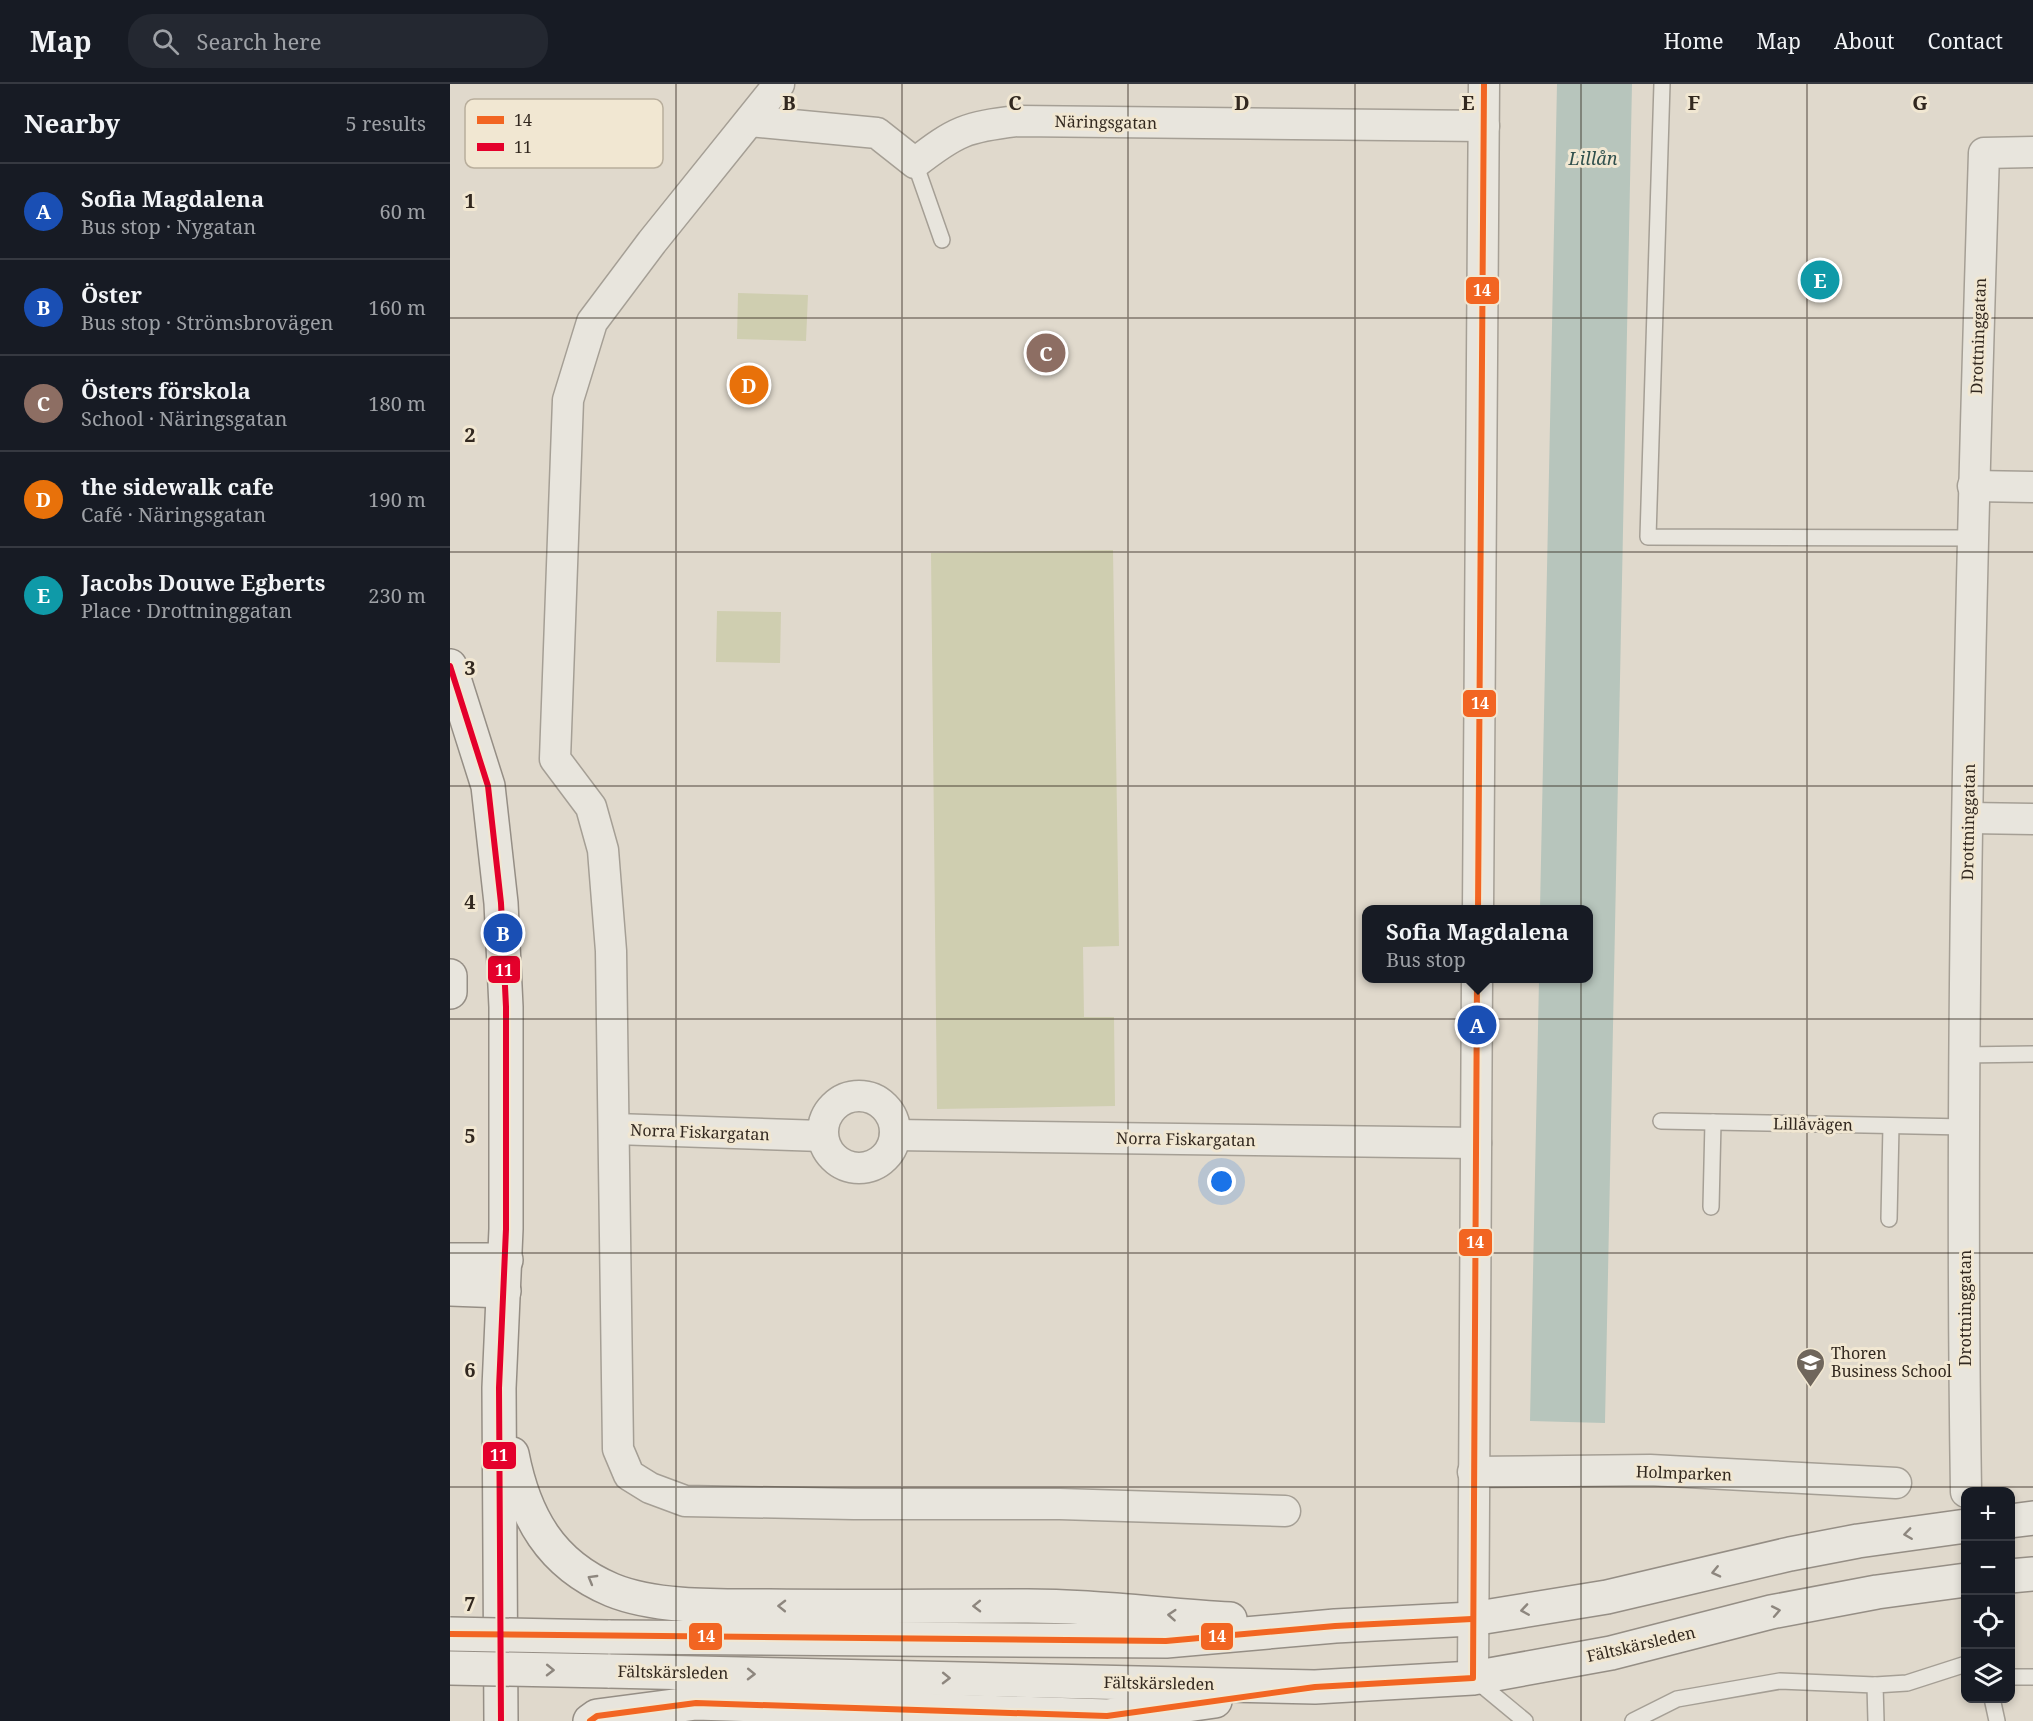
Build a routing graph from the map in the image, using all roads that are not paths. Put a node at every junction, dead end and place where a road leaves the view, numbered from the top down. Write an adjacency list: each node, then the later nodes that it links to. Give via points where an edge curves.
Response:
1 (779, 84): 4 (street)
2 (1484, 84): 5 (street)
3 (1662, 84): 11 (lane, via 1648,537)
4 (750, 121): 7 (street, via 877,133); 25 (street, via 592,322 568,400 555,759 591,807 603,850 611,951)
5 (1484, 126): 7 (street, Näringsgatan, via 1018,122 976,126 947,138); 15 (street)
6 (2033, 152): 9 (street, Drottninggatan, via 1984,153)
7 (915, 163): 8 (lane)
8 (942, 240)
9 (1973, 486): 10 (street); 11 (street, Drottninggatan)
10 (2033, 487)
11 (1972, 538): 13 (street, Drottninggatan)
12 (450, 666): 32 (main road, via 488,786 501,903 506,1007)
13 (1969, 818): 14 (street); 20 (street, Drottninggatan)
14 (2033, 819)
15 (1478, 905)
16 (450, 976): 18 (main road)
17 (1478, 983): 28 (street)
18 (450, 992)
19 (2033, 1054): 20 (lane)
20 (1963, 1055): 24 (street, Drottninggatan)
21 (1661, 1121): 22 (lane, Lillåvägen)
22 (1713, 1122): 23 (lane, Lillåvägen); 29 (lane)
23 (1891, 1125): 24 (lane, Lillåvägen); 30 (lane)
24 (1965, 1127): 37 (street, Drottninggatan)
25 (615, 1130): 27 (street, Norra Fiskargatan); 38 (street, via 618,1449 629,1475 650,1488 685,1501 1060,1504)
26 (895, 1135): 27 (street, via 884,1159 859,1168 835,1160); 27 (street, via 888,1109 865,1096 852,1096 830,1110); 28 (street, Norra Fiskargatan)
27 (822, 1136)
28 (1476, 1143): 35 (street)
29 (1711, 1207)
30 (1889, 1219)
31 (450, 1260): 32 (main road)
32 (505, 1276): 33 (main road); 34 (main road)
33 (450, 1290)
34 (500, 1388): 46 (main road, one-way to 34, via 1021,1606 719,1606 635,1598 584,1575 543,1539 527,1511 517,1479); 56 (main road)
35 (1473, 1472): 36 (street, Holmparken, via 1650,1470); 45 (street)
36 (1896, 1483)
37 (1966, 1487)
38 (1285, 1511)
39 (2033, 1518): 40 (main road)
40 (2015, 1520)
41 (1961, 1527): 45 (main road, Fältskärsleden, one-way to 45, via 1858,1541 1607,1597)
42 (2033, 1574): 43 (main road)
43 (2015, 1576)
44 (1961, 1581): 52 (main road, Fältskärsleden, one-way to 44, via 1611,1653 1771,1612)
45 (1472, 1619): 46 (main road, Fältskärsleden); 52 (street)
46 (1335, 1626): 47 (main road, Fältskärsleden, bridge, via 1166,1641)
47 (450, 1634)
48 (1961, 1665): 53 (lane, via 1907,1683)
49 (450, 1668): 54 (main road, Fältskärsleden, one-way to 54, bridge)
50 (2015, 1677): 51 (lane)
51 (2033, 1677)
52 (1473, 1678): 54 (main road, Fältskärsleden); 58 (lane)
53 (1875, 1685): 59 (lane, via 1780,1681 1677,1700); 60 (lane)
54 (1315, 1687): 57 (main road, via 1107,1716 696,1703 597,1716)
55 (1993, 1703): 61 (lane)
56 (501, 1721)
57 (590, 1721)
58 (1525, 1721)
59 (1633, 1721)
60 (1876, 1721)
61 (1997, 1721)

